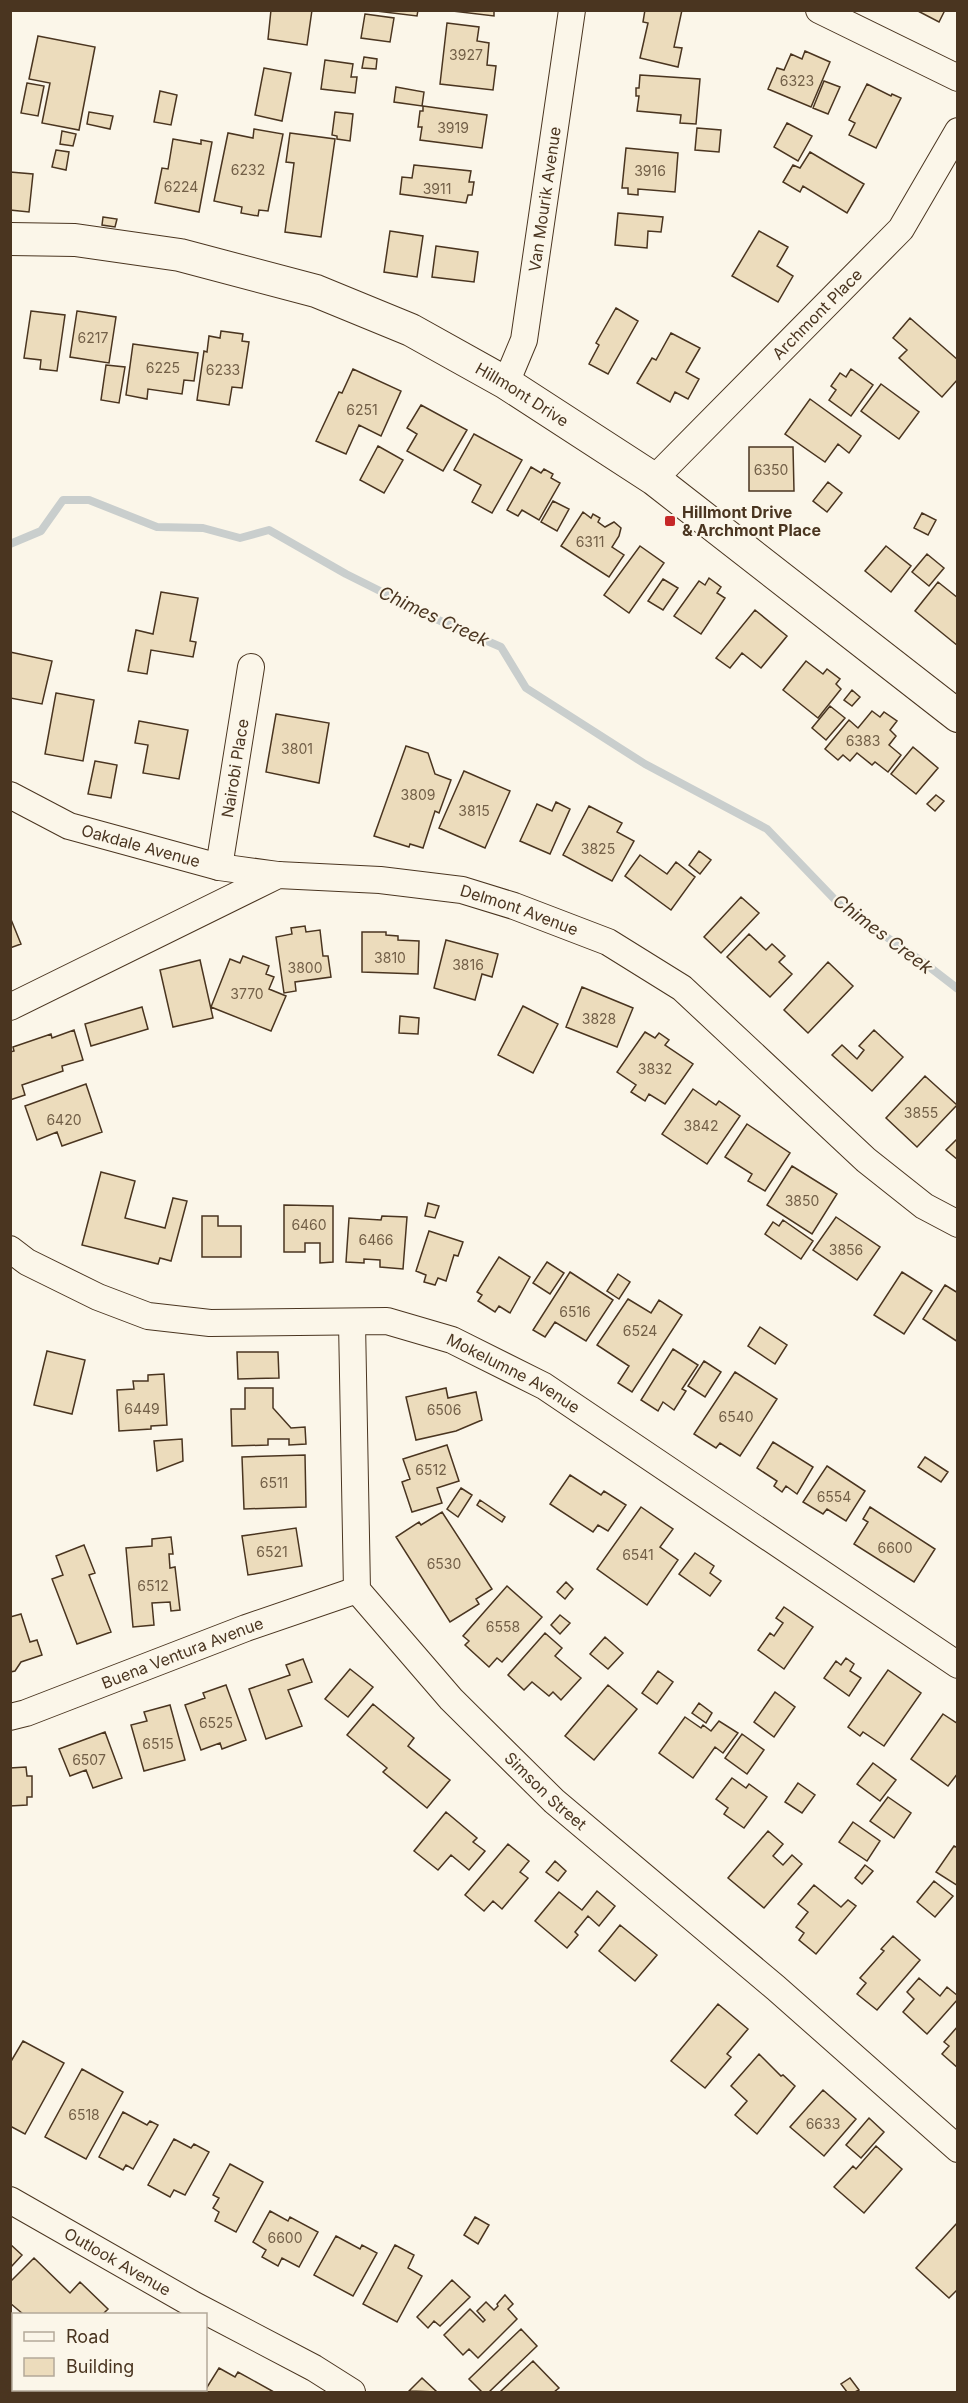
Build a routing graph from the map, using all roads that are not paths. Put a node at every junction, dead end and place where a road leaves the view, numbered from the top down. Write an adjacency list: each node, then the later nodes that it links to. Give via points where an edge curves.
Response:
1 (572, 10): 6 (street, Van Mourik Avenue, via 524,340)
2 (819, 10): 3 (street)
3 (957, 78)
4 (957, 131): 7 (street, Archmont Place, via 901,229)
5 (10, 239): 6 (street, Hillmont Drive, via 75,240 180,255 316,291 411,330)
6 (506, 383): 7 (street, Hillmont Drive)
7 (654, 479): 9 (street, Hillmont Drive)
8 (251, 667): 11 (street, Nairobi Place)
9 (957, 716)
10 (10, 795): 11 (street, Oakdale Avenue, via 69,826)
11 (219, 867): 12 (street, Oakdale Avenue)
12 (278, 875): 13 (street, Delmont Avenue); 14 (street, Delmont Avenue, via 380,880 462,890 608,942 682,988 866,1160 924,1206)
13 (10, 1007)
14 (957, 1224)
15 (10, 1249): 16 (street, Mokelumne Avenue, via 27,1262 98,1297 148,1316 210,1323)
16 (352, 1322): 17 (street); 18 (street, Mokelumne Avenue, via 387,1322 452,1340 544,1386)
17 (357, 1590): 19 (street, Buena Ventura Avenue); 20 (street, Simson Street, via 452,1699 554,1801 776,1988)
18 (957, 1665)
19 (10, 1717)
20 (957, 2149)
21 (10, 2200): 22 (street, Outlook Avenue)
22 (189, 2310)
23 (207, 2318): 24 (street, Outlook Avenue, via 314,2368)
24 (352, 2392)

